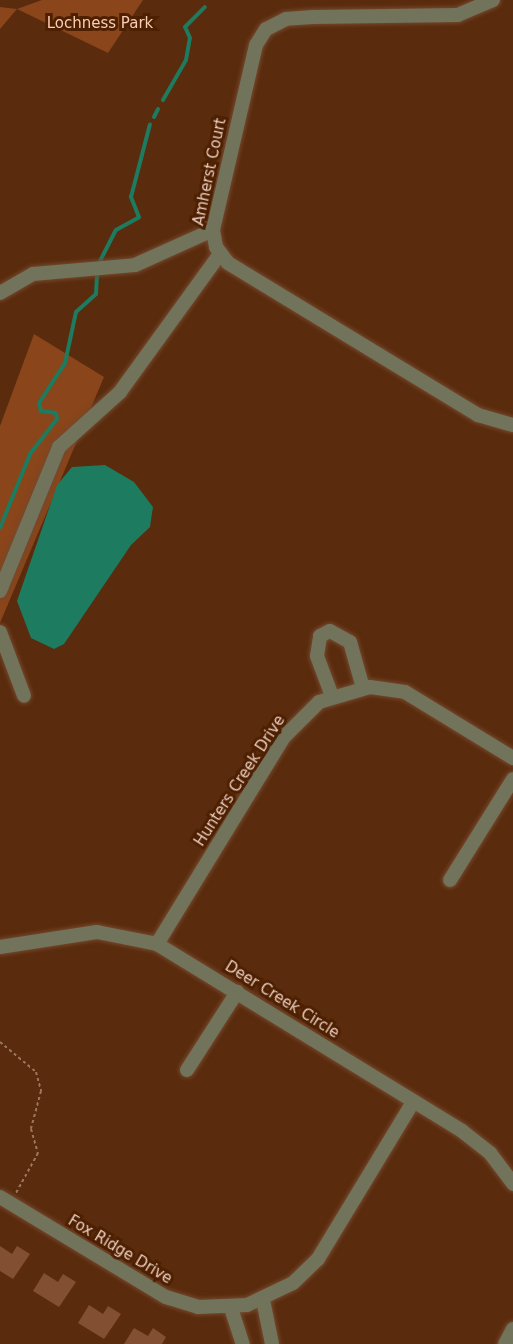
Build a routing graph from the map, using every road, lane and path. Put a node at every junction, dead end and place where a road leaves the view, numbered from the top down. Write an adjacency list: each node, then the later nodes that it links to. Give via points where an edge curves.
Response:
1 (493, 0): 2 (street, Amherst Court, via 458,15 286,19 266,29 256,45)
2 (213, 230): 3 (street, Amherst Court); 4 (street, via 135,265 33,274)
3 (220, 255): 5 (street, via 478,415); 6 (street, via 120,392 59,447)
4 (0, 293)
5 (513, 425)
6 (0, 591)
7 (0, 632): 9 (street)
8 (363, 688): 10 (street, Hunters Creek Drive); 10 (street, via 350,642 330,631 320,636 317,656); 11 (street, Hunters Creek Drive, via 405,692)
9 (24, 696)
10 (332, 696): 14 (street, Hunters Creek Drive, via 283,738)
11 (513, 758)
12 (513, 779): 13 (street)
13 (450, 880)
14 (157, 944): 15 (street, Deer Creek Circle, via 97,932); 16 (street, Deer Creek Circle)
15 (0, 947)
16 (237, 992): 18 (street); 19 (street, Deer Creek Circle)
17 (0, 1042): 21 (path, via 36,1072 41,1091 31,1130 38,1153)
18 (186, 1070)
19 (413, 1102): 20 (street, Deer Creek Circle, via 480,1144); 22 (street, Fox Ridge Drive, via 318,1258 293,1283)
20 (513, 1184)
21 (5, 1199): 23 (street, Fox Ridge Drive, via 166,1297 198,1308)
22 (263, 1300): 23 (street, Fox Ridge Drive); 25 (street)
23 (231, 1308): 24 (street)
24 (243, 1344)
25 (272, 1344)

